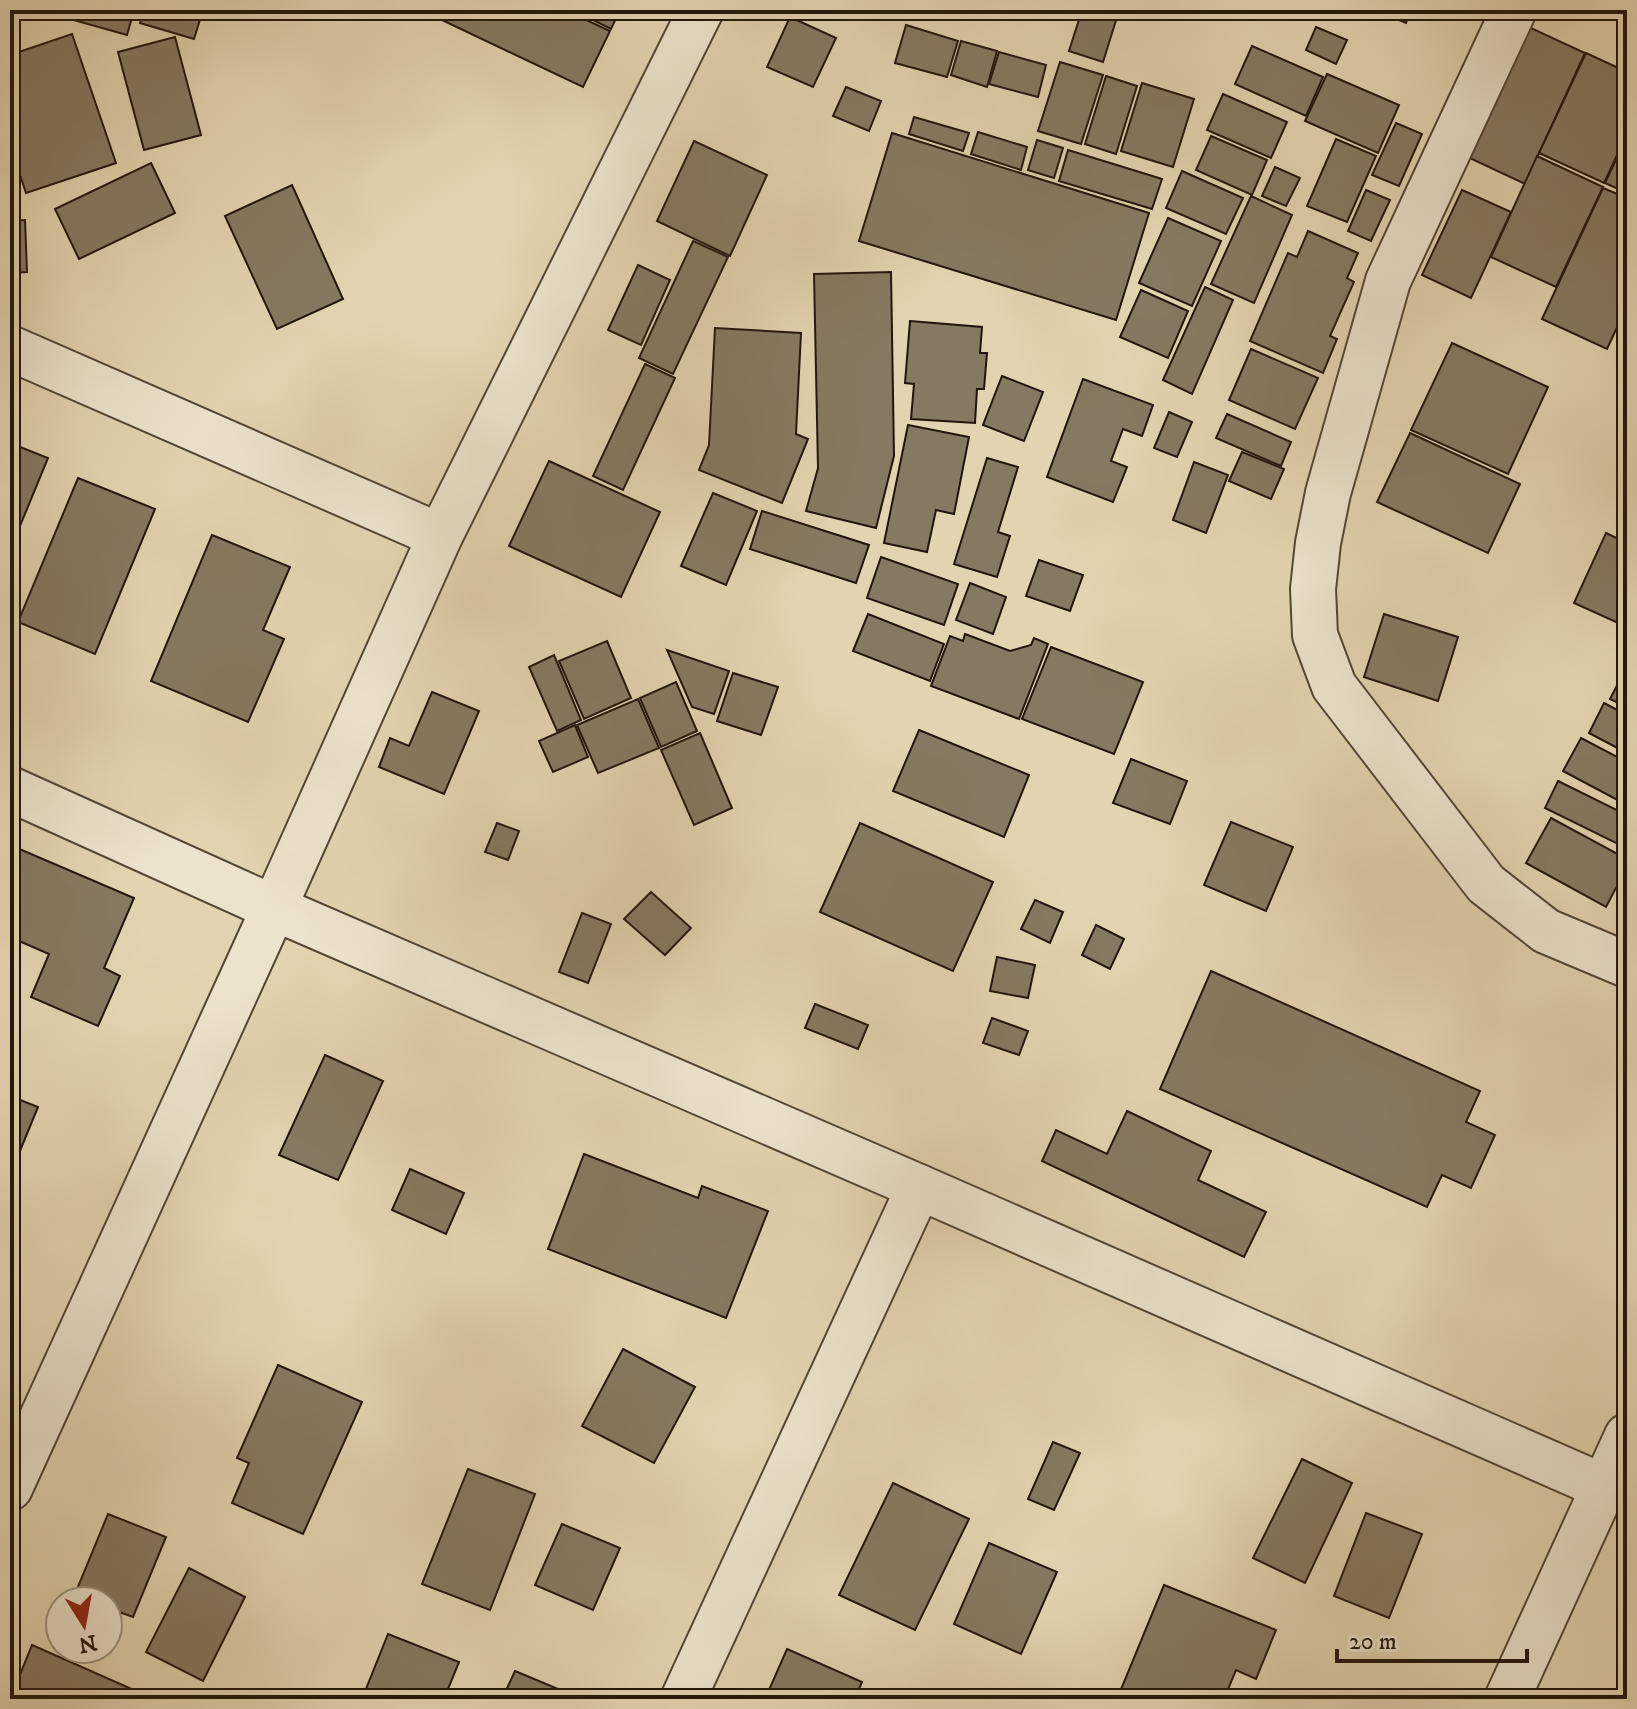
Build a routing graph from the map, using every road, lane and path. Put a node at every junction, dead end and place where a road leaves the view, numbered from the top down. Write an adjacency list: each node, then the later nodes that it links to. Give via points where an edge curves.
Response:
1 (701, 10): 4 (street)
2 (1514, 10): 7 (street, via 1388,281 1328,493 1313,589 1315,635 1334,686 1486,884 1546,931)
3 (10, 348): 4 (street)
4 (440, 536): 6 (street)
5 (10, 789): 6 (street)
6 (274, 908): 8 (street); 11 (street)
7 (1627, 965)
8 (919, 1187): 10 (street); 12 (street)
9 (1627, 1436): 10 (street)
10 (1604, 1487): 13 (street)
11 (10, 1488)
12 (683, 1699)
13 (1507, 1699)

